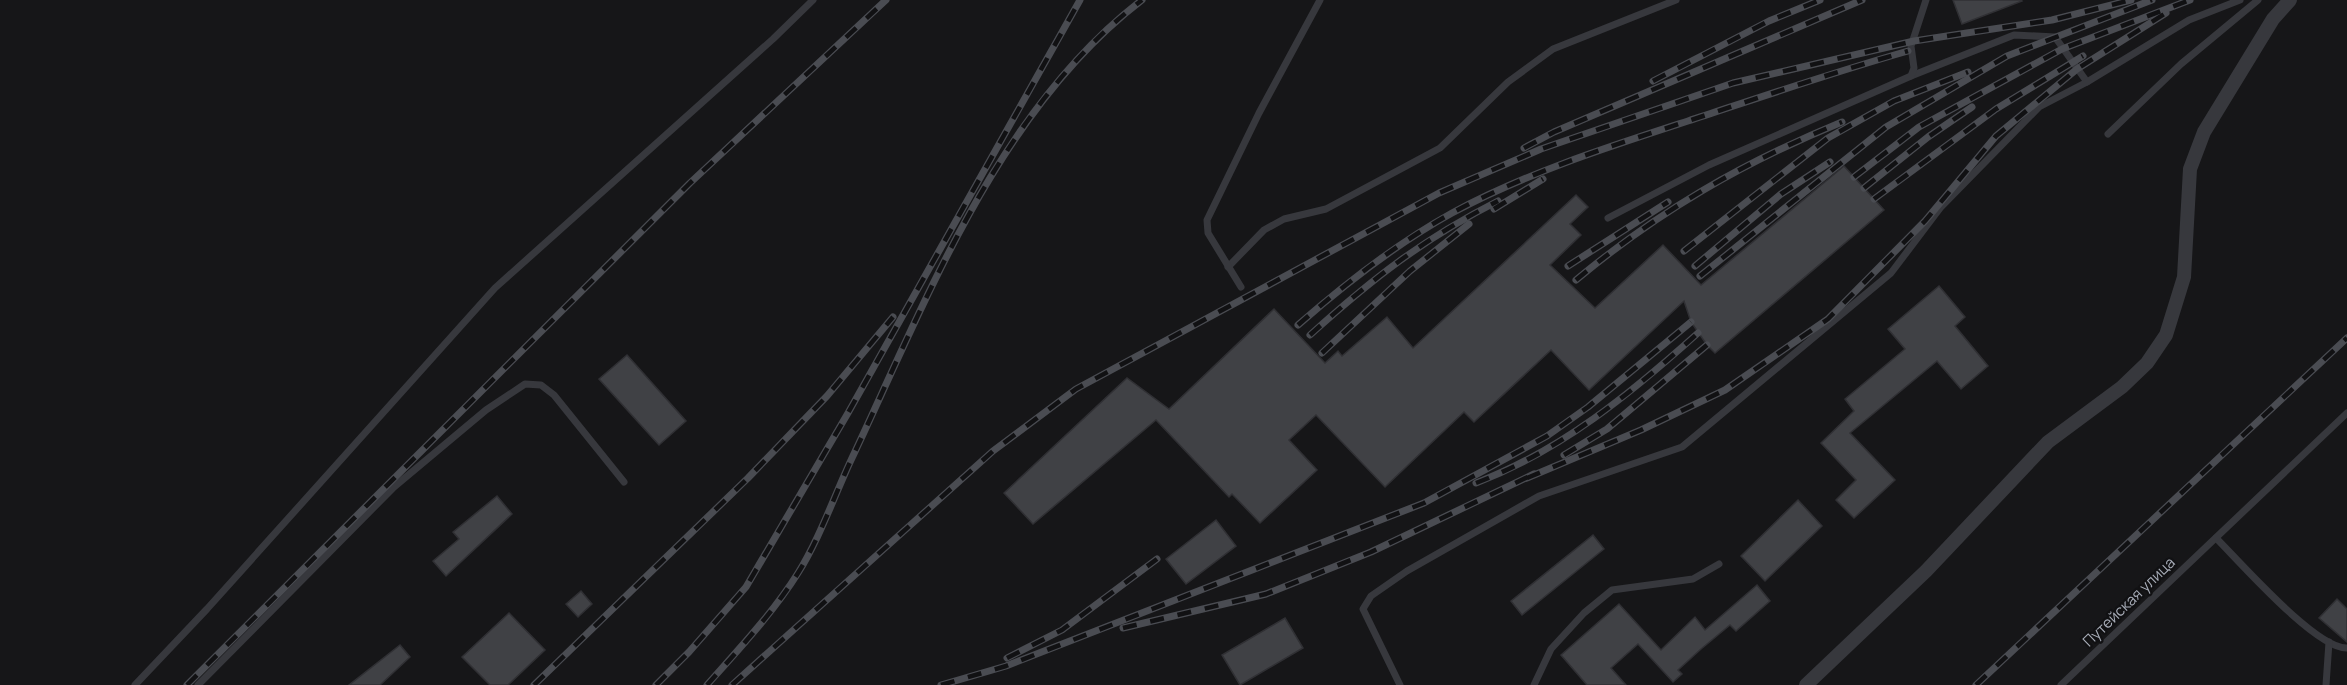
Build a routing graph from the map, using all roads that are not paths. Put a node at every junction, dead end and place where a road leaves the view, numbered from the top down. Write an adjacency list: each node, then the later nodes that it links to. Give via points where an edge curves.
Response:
1 (813, 0): 20 (lane, via 495,288)
2 (1320, 0): 12 (lane, via 1207,220 1208,233)
3 (1676, 0): 12 (lane, via 1553,49 1508,82 1440,148 1326,209 1274,224)
4 (1926, 0): 8 (lane, via 1911,46)
5 (2240, 0): 9 (lane, via 2189,20)
6 (2258, 0): 10 (lane, via 2181,64)
7 (2290, 0): 24 (street, via 2273,19 2204,132 2190,169 2184,278 2166,335 2147,363 2122,387 2048,442 1926,571)
8 (1911, 76): 9 (lane, via 2014,34 2055,37); 11 (lane, via 1709,165)
9 (2087, 82): 22 (lane, via 2039,107 1941,207 1891,273 1682,447 1539,496 1407,571 1371,596 1363,609)
10 (2108, 134)
11 (1608, 218)
12 (1228, 267): 13 (lane)
13 (1241, 287)
14 (2347, 413): 16 (lane, Путейская улица)
15 (624, 482): 21 (lane, via 554,395 541,385 525,384 486,410 394,487)
16 (2216, 538): 18 (lane, via 2305,627); 25 (lane, Путейская улица)
17 (1719, 564): 23 (lane, via 1693,579 1612,591 1584,613 1551,649)
18 (2329, 642): 19 (lane, via 2337,648); 26 (lane)
19 (2347, 648)
20 (135, 685)
21 (198, 685)
22 (1400, 685)
23 (1534, 685)
24 (1806, 685)
25 (2061, 685)
26 (2326, 685)

